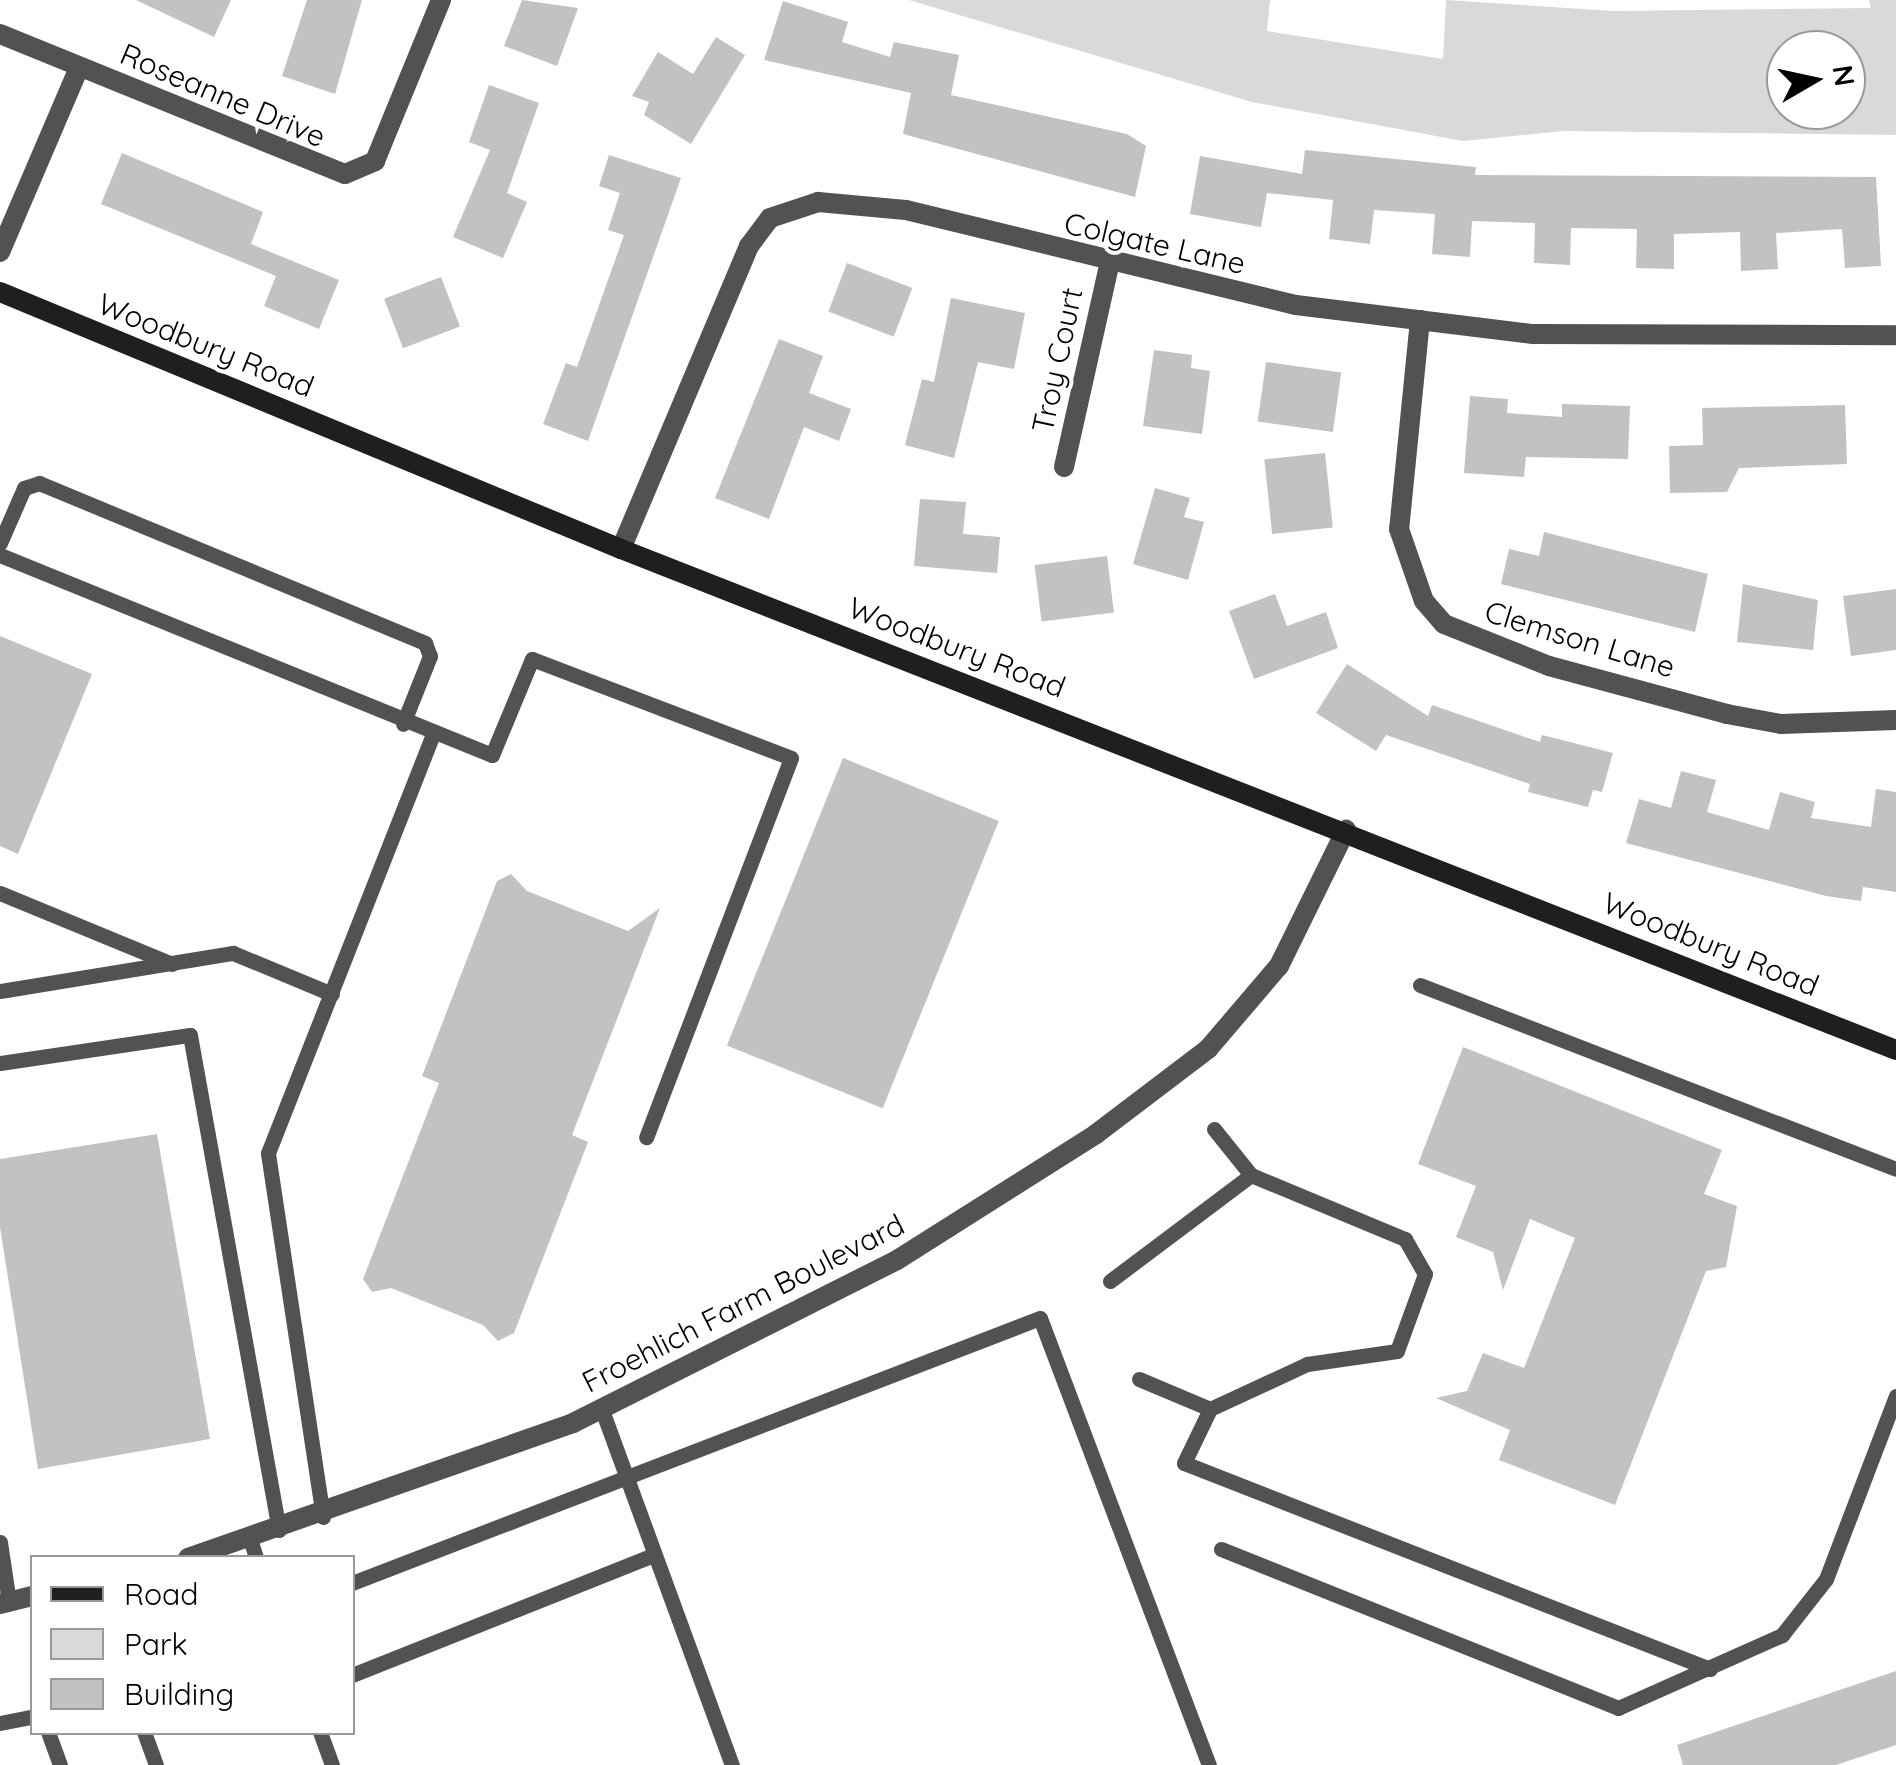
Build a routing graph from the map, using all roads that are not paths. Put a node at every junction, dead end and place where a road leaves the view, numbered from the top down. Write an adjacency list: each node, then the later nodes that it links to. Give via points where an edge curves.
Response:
1 (441, 0): 3 (street, Roseanne Drive, via 374,161 345,174)
2 (0, 34): 3 (street, Roseanne Drive)
3 (79, 68): 4 (street)
4 (0, 252)
5 (1109, 266): 7 (street, Colgate Lane); 9 (street, Troy Court); 11 (street, Colgate Lane, via 906,210 818,202 770,218 718,304)
6 (0, 292): 11 (main road, Woodbury Road)
7 (1420, 320): 8 (street, Colgate Lane, via 1663,340); 13 (street, Clemson Lane, via 1400,529 1424,601 1444,624 1516,656 1727,714 1780,724)
8 (1896, 335)
9 (1064, 467)
10 (0, 543): 14 (lane, via 24,488 39,483 424,643 430,656)
11 (621, 549): 16 (main road, Woodbury Road)
12 (0, 556): 14 (lane)
13 (1896, 720)
14 (403, 724): 15 (lane)
15 (432, 737): 21 (lane); 25 (lane, via 492,754 532,659 791,758)
16 (1346, 830): 22 (main road, Woodbury Road); 32 (street, Froehlich Farm Boulevard, via 1279,966 1208,1049 1096,1134 898,1260)
17 (0, 892): 18 (lane)
18 (173, 964): 20 (lane); 21 (lane, via 233,953)
19 (1420, 985): 26 (lane)
20 (0, 991)
21 (332, 994): 34 (lane, via 268,1152)
22 (1896, 1050)
23 (0, 1064): 35 (lane, via 190,1035)
24 (1214, 1128): 27 (lane)
25 (646, 1137)
26 (1896, 1169)
27 (1251, 1175): 28 (lane); 31 (lane, via 1405,1239 1425,1274 1397,1351 1307,1364)
28 (1110, 1281)
29 (1139, 1379): 31 (lane)
30 (1896, 1396): 44 (lane, via 1826,1579 1782,1636)
31 (1210, 1408): 44 (lane, via 1184,1463)
32 (602, 1410): 33 (lane); 34 (street, Froehlich Farm Boulevard)
33 (628, 1483): 40 (lane); 41 (lane); 55 (lane, via 1040,1318)
34 (323, 1517): 35 (street, Froehlich Farm Boulevard)
35 (279, 1530): 37 (street, Froehlich Farm Boulevard)
36 (0, 1542): 43 (lane)
37 (253, 1548): 39 (street, Froehlich Farm Boulevard)
38 (1221, 1549): 44 (lane, via 1618,1708)
39 (208, 1555)
40 (654, 1556): 45 (lane); 54 (lane)
41 (355, 1582)
42 (30, 1596): 43 (street)
43 (4, 1603)
44 (1710, 1669)
45 (355, 1674)
46 (30, 1717): 47 (lane)
47 (0, 1723)
48 (49, 1735): 51 (lane)
49 (145, 1735): 52 (lane)
50 (321, 1735): 53 (lane)
51 (60, 1765)
52 (156, 1765)
53 (332, 1765)
54 (732, 1765)
55 (1209, 1765)

